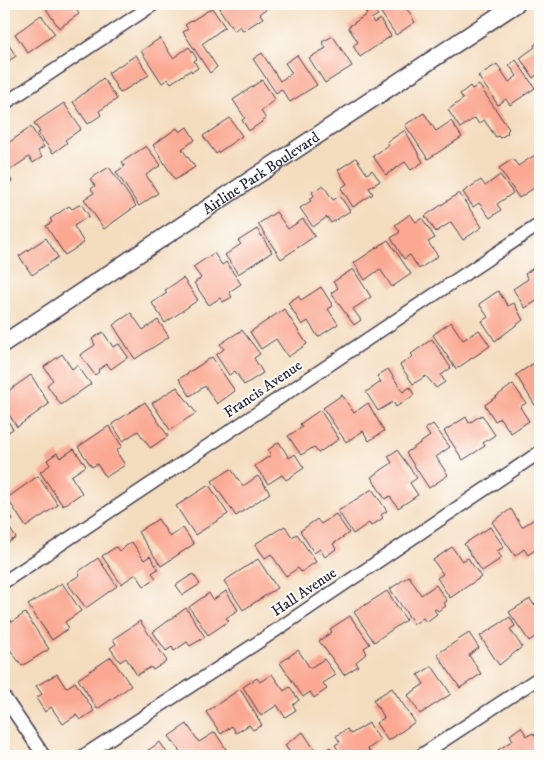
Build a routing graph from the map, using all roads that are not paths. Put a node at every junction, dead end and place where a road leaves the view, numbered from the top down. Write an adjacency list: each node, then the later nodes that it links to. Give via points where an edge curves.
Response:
1 (154, 4): 3 (street)
2 (516, 4): 5 (street, Airline Park Boulevard)
3 (4, 104)
4 (540, 224): 7 (street, Francis Avenue)
5 (4, 343)
6 (540, 452): 11 (street, Hall Avenue, via 264,639)
7 (4, 582)
8 (540, 677): 12 (street)
9 (4, 697): 10 (street)
10 (44, 756)
11 (83, 756)
12 (420, 756)

